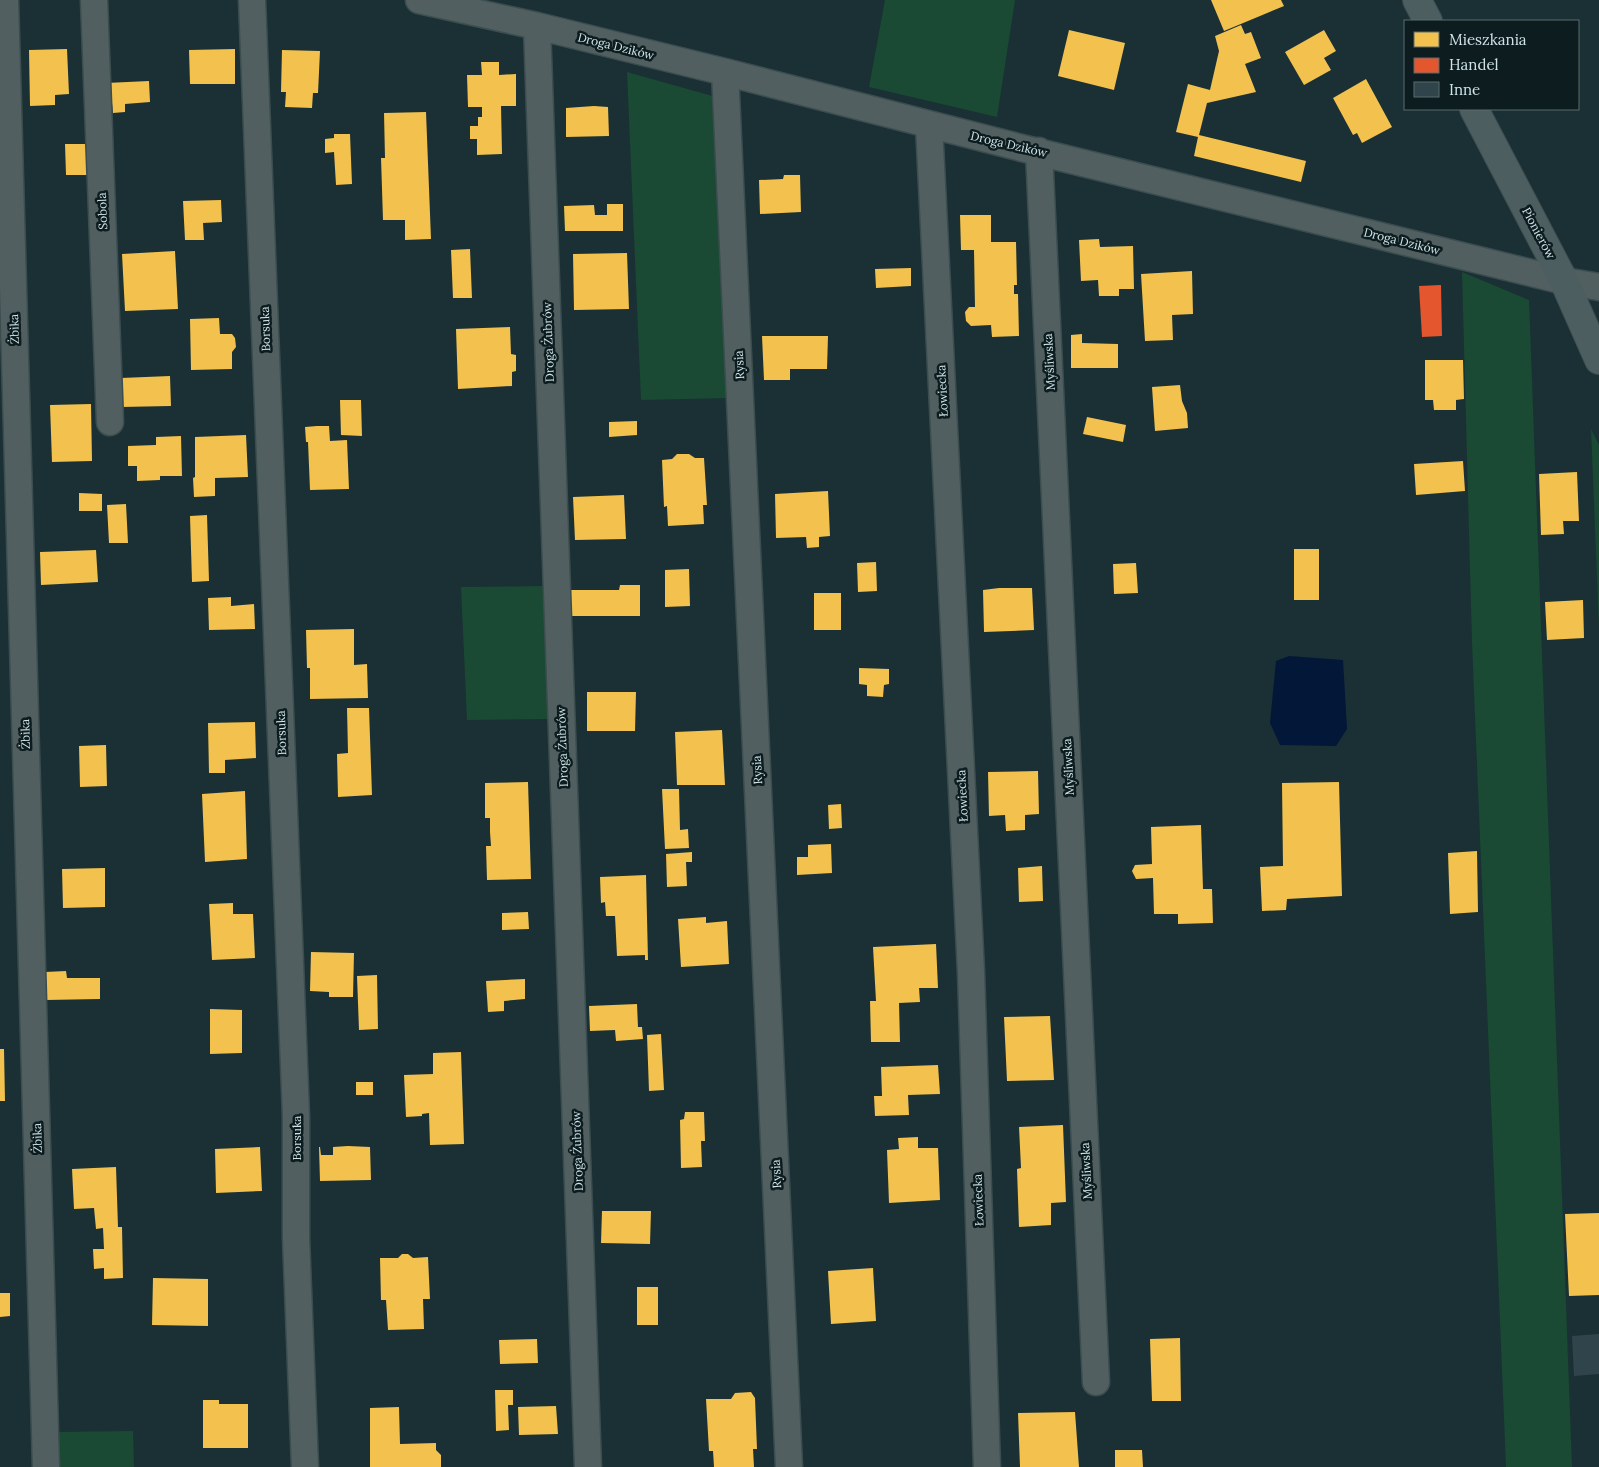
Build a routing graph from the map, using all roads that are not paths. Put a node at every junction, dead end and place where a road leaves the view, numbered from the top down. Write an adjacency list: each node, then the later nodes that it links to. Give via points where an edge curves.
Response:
1 (5, 0): 17 (street, Żbika)
2 (94, 0): 15 (street, Sobola)
3 (252, 0): 18 (street, Borsuka, via 296,1116 296,1238)
4 (419, 0): 7 (street, Droga Dzików)
5 (1417, 0): 6 (main road)
6 (1427, 20)
7 (537, 26): 8 (street, Droga Dzików); 19 (street, Droga Żubrów)
8 (725, 72): 10 (street, Droga Dzików); 20 (street, Rysia)
9 (1475, 110): 12 (main road, Pionierów)
10 (929, 125): 11 (street, Droga Dzików); 21 (street, Łowiecka, via 971,972)
11 (1039, 151): 12 (street, Droga Dzików); 16 (street, Myśliwska)
12 (1564, 281): 13 (street, Droga Dzików); 14 (main road, Pionierów)
13 (1599, 287)
14 (1599, 360)
15 (110, 422)
16 (1096, 1382)
17 (46, 1467)
18 (305, 1467)
19 (588, 1467)
20 (789, 1467)
21 (987, 1467)

